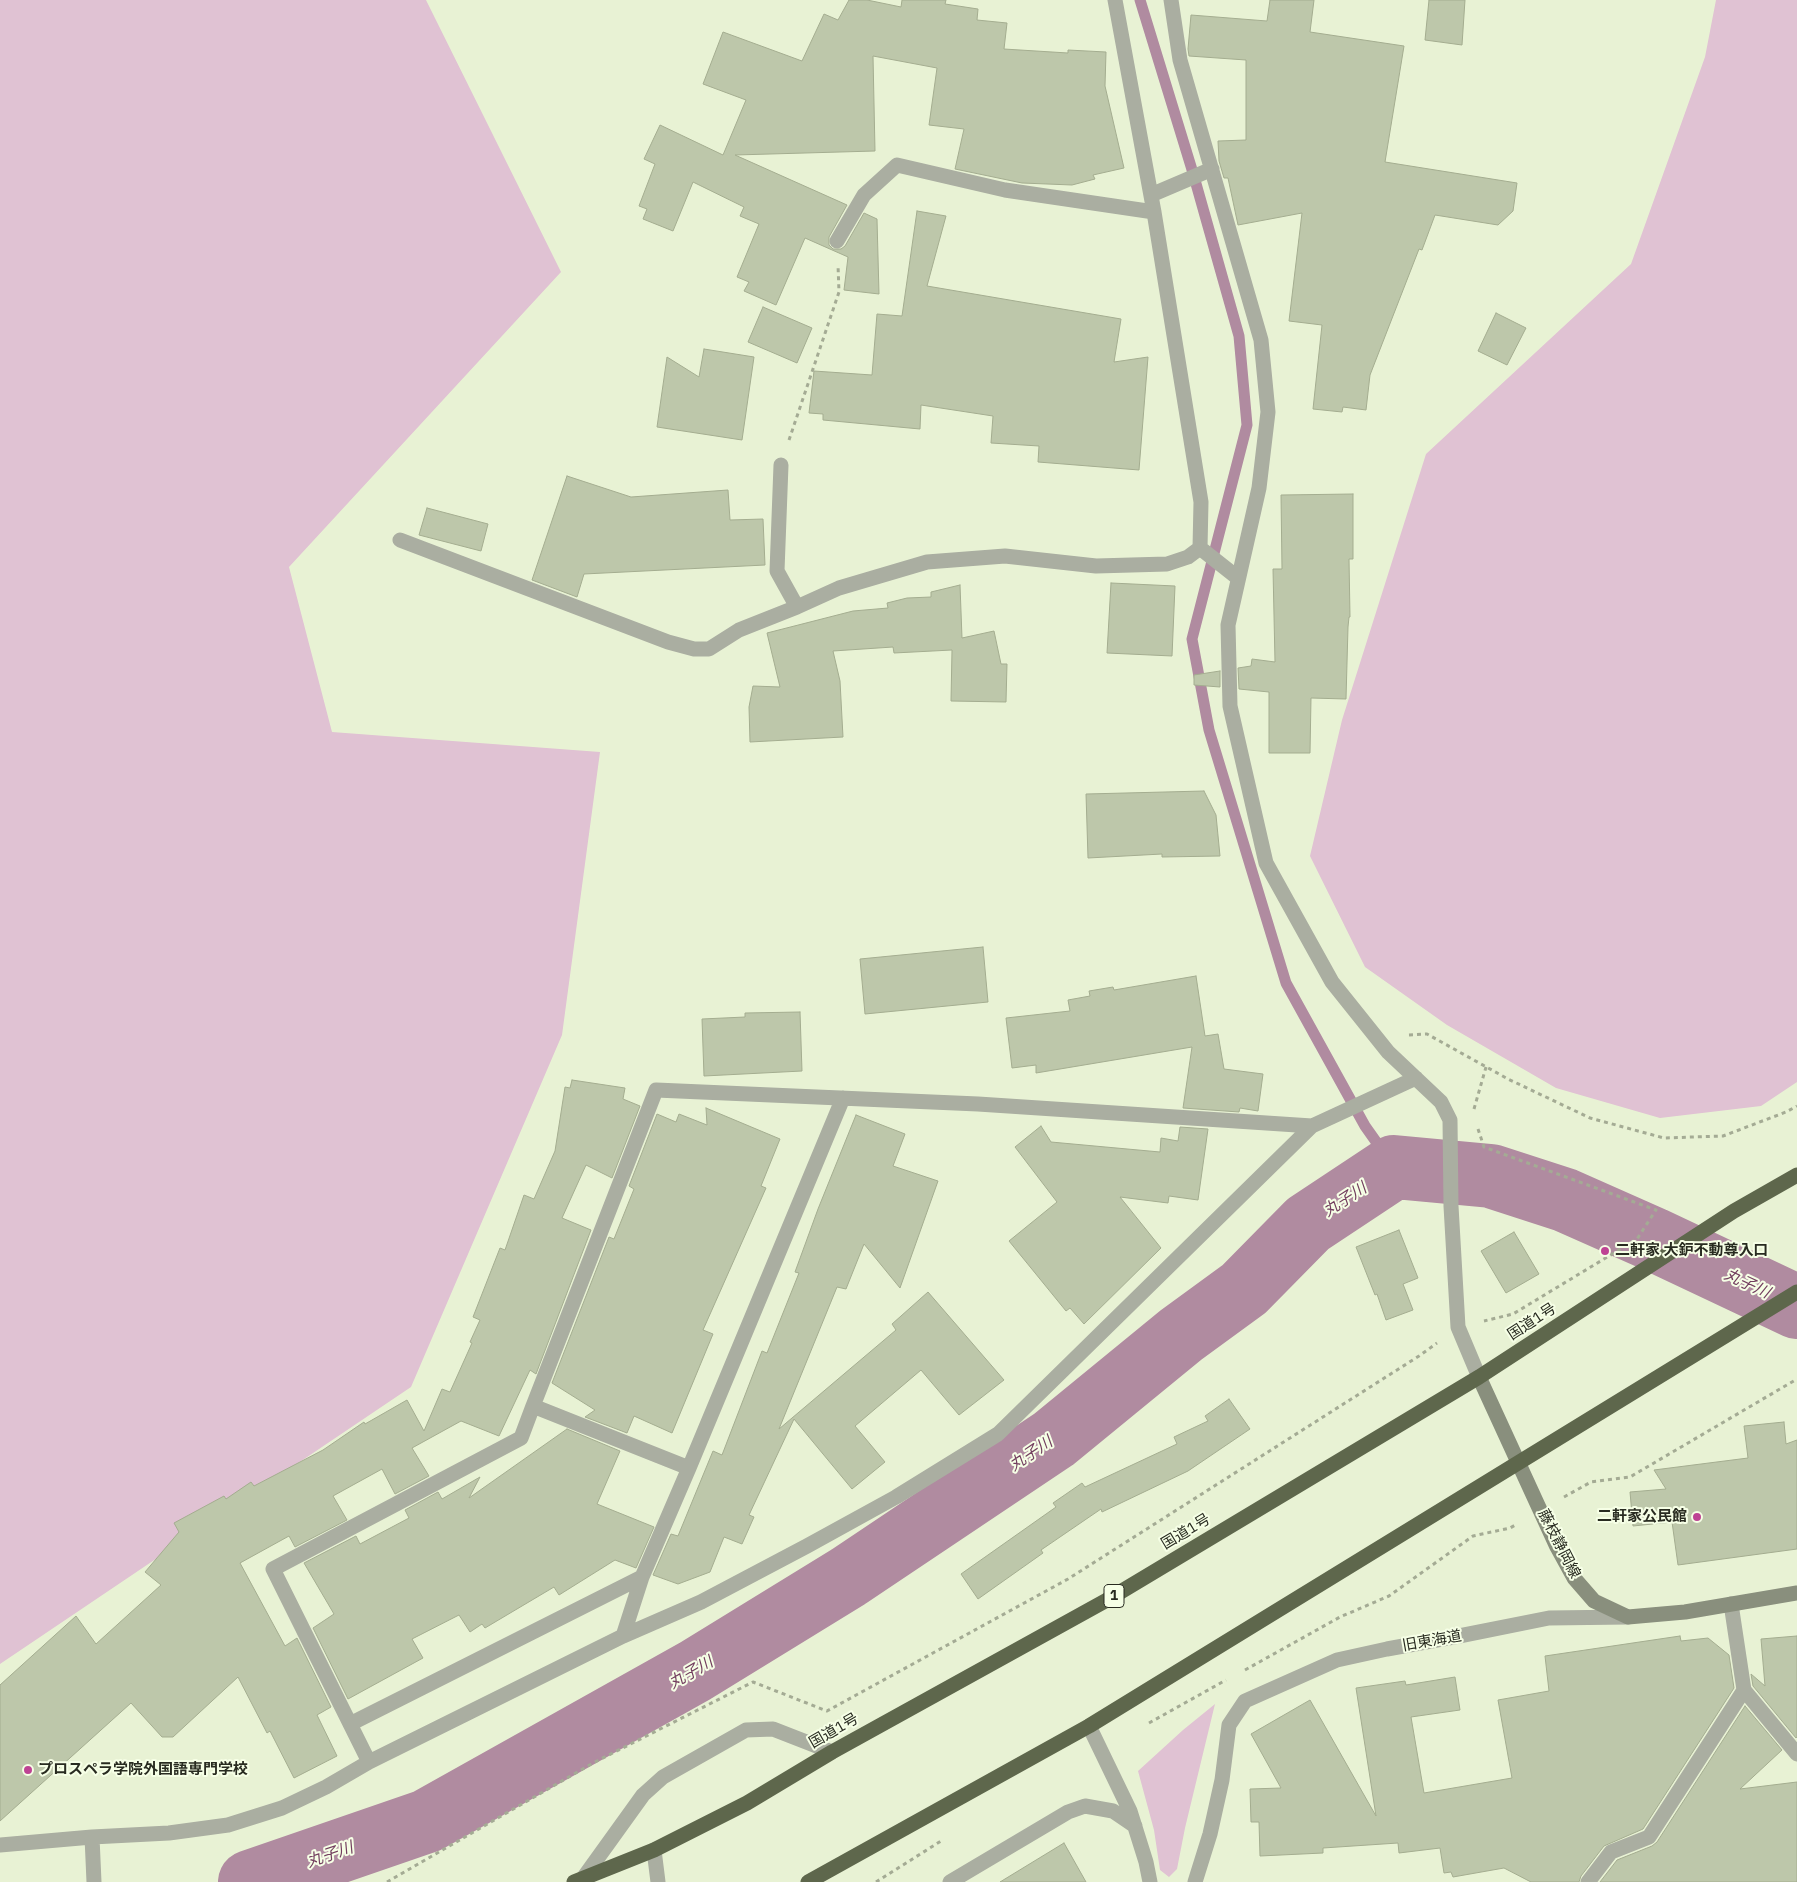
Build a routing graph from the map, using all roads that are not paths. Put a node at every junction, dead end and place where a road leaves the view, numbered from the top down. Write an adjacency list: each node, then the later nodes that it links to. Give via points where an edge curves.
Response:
1 (1115, 0): 4 (street)
2 (1171, 0): 3 (street, via 1180,60)
3 (1212, 169): 4 (street); 10 (street, via 1262,340 1268,412 1259,488)
4 (1151, 194): 5 (street)
5 (1154, 212): 6 (street, via 1004,190 897,165 864,195); 9 (street, via 1201,502)
6 (837, 241)
7 (781, 465): 11 (street, via 777,571)
8 (400, 540): 11 (street, via 694,650 709,649 739,630)
9 (1200, 548): 10 (street); 11 (street, via 1188,558 1167,564 1096,566 1005,556 927,562 840,588)
10 (1238, 578): 12 (street, via 1228,625 1230,706 1266,863 1332,982 1388,1052)
11 (797, 607)
12 (1416, 1078): 14 (street); 17 (street, via 1441,1102 1450,1120 1458,1327)
13 (842, 1098): 14 (street); 18 (street, via 656,1090); 20 (street)
14 (1312, 1126): 25 (street, via 998,1434 896,1497 807,1546 702,1602)
15 (1797, 1175): 17 (highway, 国道1号 / 1, via 1734,1211)
16 (1797, 1292): 19 (highway)
17 (1479, 1377): 19 (main road, 藤枝静岡線); 29 (highway, 国道1号 / 1, via 1107,1600)
18 (532, 1406): 20 (street); 27 (street, via 521,1438 273,1569)
19 (1518, 1464): 24 (main road, 藤枝静岡線, via 1574,1578 1594,1601); 28 (highway)
20 (689, 1468): 21 (street)
21 (642, 1577): 25 (street); 27 (street)
22 (1797, 1593): 23 (main road)
23 (1731, 1604): 24 (main road); 26 (street)
24 (1628, 1617): 42 (street, 旧東海道, via 1549,1618 1378,1651 1337,1660 1245,1701 1228,1725 1220,1789)
25 (623, 1636): 31 (street)
26 (1744, 1690): 30 (street); 43 (street, via 1649,1837 1611,1852)
27 (350, 1724): 31 (street)
28 (1089, 1726): 32 (street); 39 (highway)
29 (832, 1752): 35 (highway, 国道1号 / 1, via 747,1803); 36 (street, via 773,1729 746,1730 663,1777 643,1795)
30 (1797, 1754)
31 (369, 1762): 33 (street, via 282,1808 228,1825 169,1833)
32 (1136, 1826): 40 (street, via 1114,1811 1085,1806 1068,1812); 41 (street)
33 (92, 1837): 34 (street); 37 (street)
34 (0, 1845)
35 (654, 1850): 36 (highway, 国道1号 / 1); 38 (street)
36 (579, 1880)
37 (94, 1882)
38 (658, 1882)
39 (808, 1882)
40 (950, 1882)
41 (1150, 1882)
42 (1194, 1882)
43 (1588, 1882)

